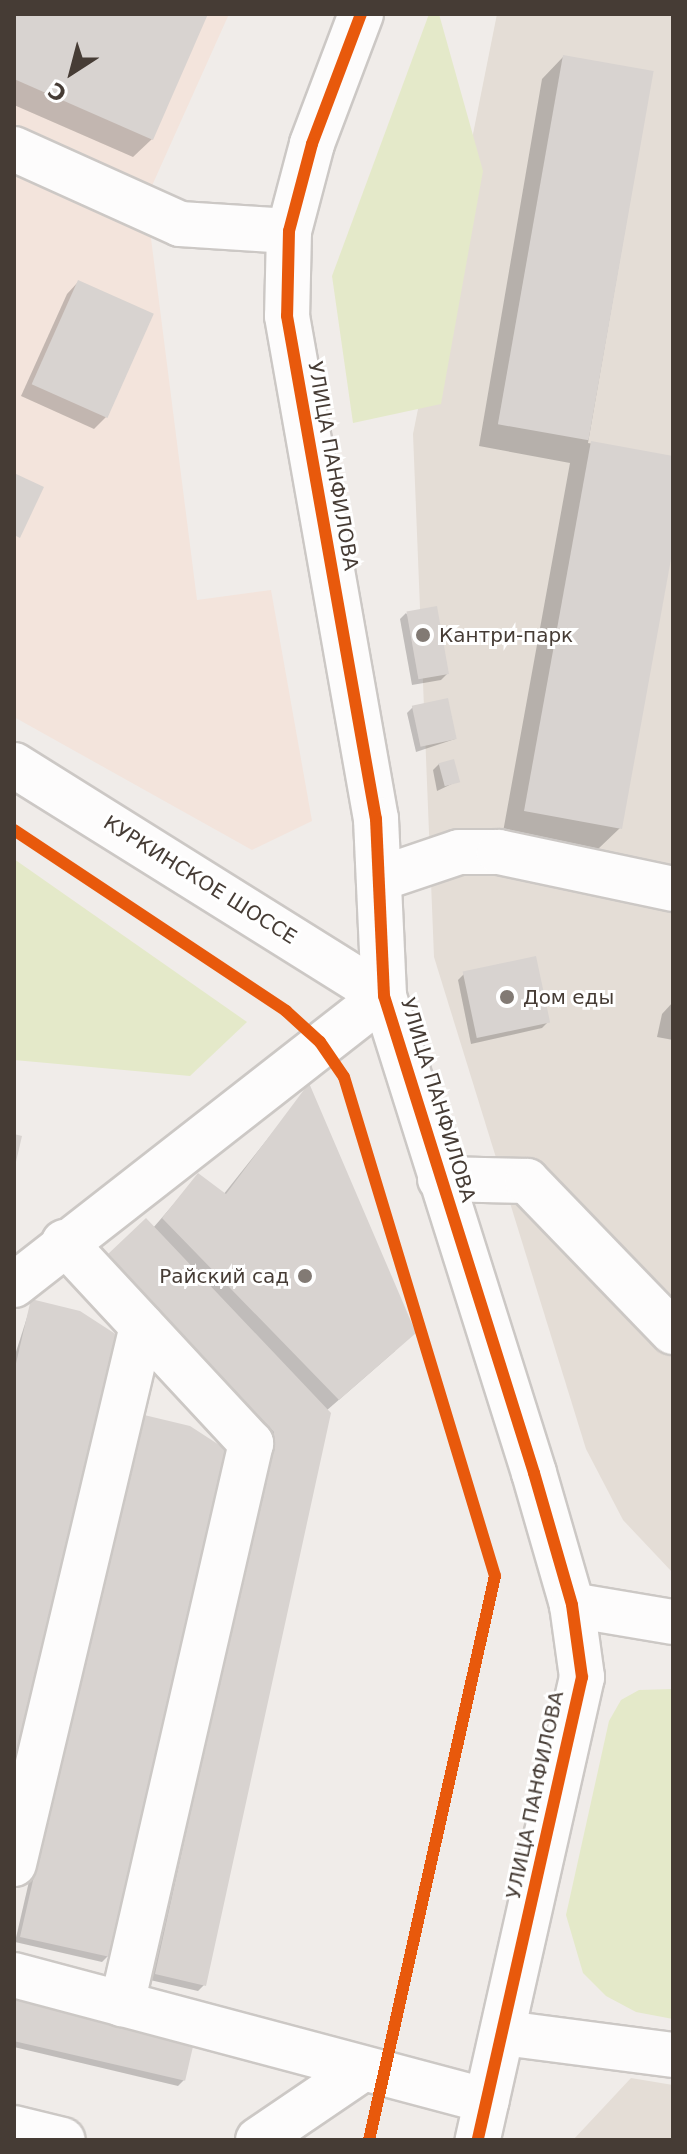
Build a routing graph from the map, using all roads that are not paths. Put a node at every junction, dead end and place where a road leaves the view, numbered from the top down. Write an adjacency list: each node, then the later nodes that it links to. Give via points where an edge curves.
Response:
1 (361, 14): 3 (street, УЛИЦА ПАНФИЛОВА, via 312,144)
2 (14, 149): 3 (street, via 180,224)
3 (289, 231): 5 (street, УЛИЦА ПАНФИЛОВА, via 287,316 376,819)
4 (14, 765): 7 (street, КУРКИНСКОЕ ШОССЕ)
5 (379, 879): 6 (street, via 459,852 499,852); 7 (street, УЛИЦА ПАНФИЛОВА)
6 (673, 889)
7 (384, 996): 8 (street, УЛИЦА ПАНФИЛОВА); 9 (street)
8 (440, 1179): 12 (street, via 527,1181); 13 (street, УЛИЦА ПАНФИЛОВА)
9 (64, 1242): 10 (street); 11 (street)
10 (14, 1285)
11 (142, 1326): 15 (street); 17 (street, via 251,1443)
12 (673, 1332)
13 (572, 1605): 14 (street); 18 (street, УЛИЦА ПАНФИЛОВА, via 582,1677)
14 (673, 1622)
15 (14, 1864)
16 (14, 1975): 17 (street)
17 (122, 2004): 20 (street)
18 (504, 2033): 19 (street); 21 (street, УЛИЦА ПАНФИЛОВА)
19 (673, 2055)
20 (361, 2070): 21 (street); 24 (street)
21 (482, 2120)
22 (14, 2128): 23 (street)
23 (63, 2140)
24 (258, 2140)

